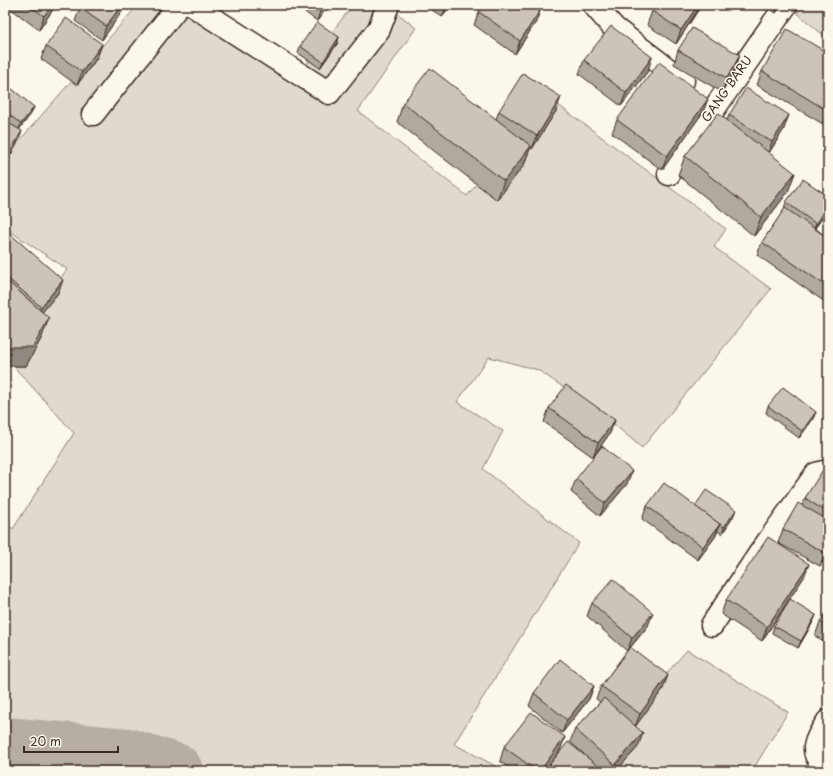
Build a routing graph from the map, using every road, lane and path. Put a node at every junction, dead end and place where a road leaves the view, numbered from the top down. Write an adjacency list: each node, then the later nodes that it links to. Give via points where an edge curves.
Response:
1 (179, 5): 7 (street)
2 (192, 5): 3 (street, via 329,93 379,29)
3 (388, 5)
4 (594, 5): 6 (street, via 614,28 650,58)
5 (786, 5): 6 (street, GANG BARU)
6 (716, 106): 8 (street, GANG BARU)
7 (93, 114)
8 (669, 174)
9 (828, 471): 10 (street, via 816,474)
10 (712, 625)
11 (828, 722): 12 (street, via 816,738 815,753 820,762)
12 (828, 767)

